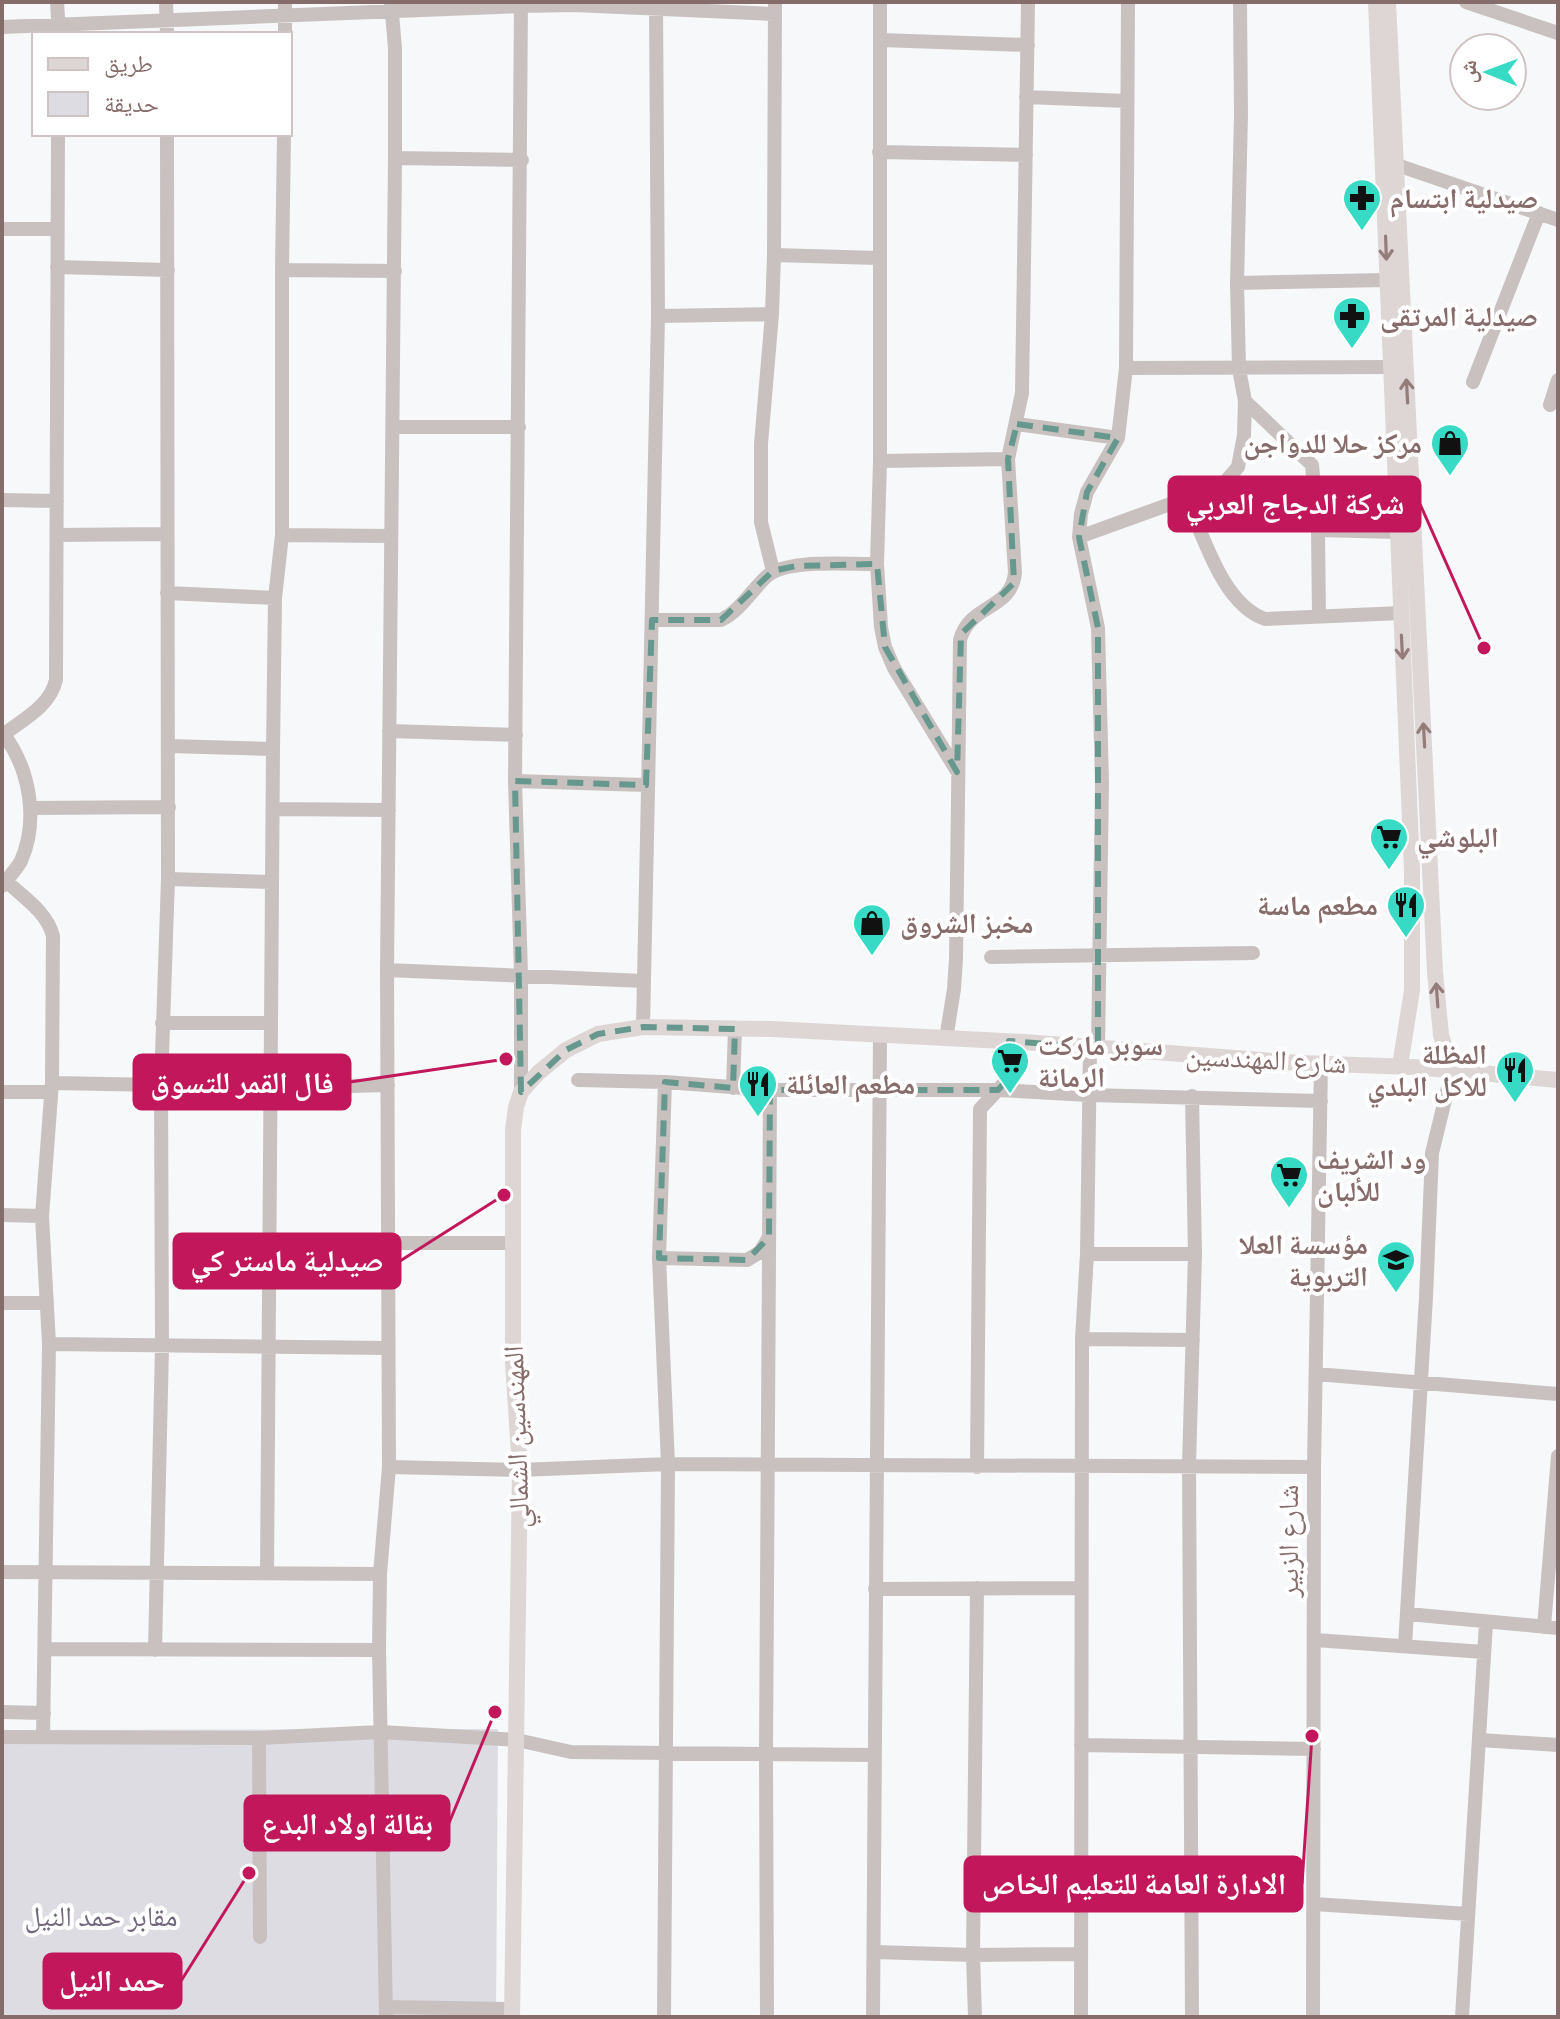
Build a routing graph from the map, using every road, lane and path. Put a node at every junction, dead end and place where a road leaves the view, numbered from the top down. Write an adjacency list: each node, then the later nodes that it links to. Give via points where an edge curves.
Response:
1 (57, 2): 17 (street)
2 (166, 2): 16 (street)
3 (880, 2): 20 (street)
4 (1028, 2): 21 (street)
5 (1128, 2): 23 (street)
6 (1240, 2): 43 (street)
7 (1376, 2): 31 (main road)
8 (1388, 2): 31 (main road)
9 (1466, 2): 19 (street)
10 (521, 4): 11 (street); 12 (street); 30 (street)
11 (656, 6): 14 (street); 45 (street)
12 (392, 7): 13 (street); 29 (street)
13 (285, 8): 16 (street); 18 (street)
14 (774, 8): 36 (street)
15 (2, 27): 17 (street)
16 (167, 28): 17 (street)
17 (59, 30)
18 (285, 32)
19 (1558, 33)
20 (880, 40): 21 (street); 27 (street)
21 (1028, 45): 22 (street)
22 (1026, 97): 23 (street); 28 (street)
23 (1127, 101): 47 (street)
24 (58, 136): 35 (street)
25 (167, 136): 39 (street)
26 (284, 136): 40 (street)
27 (879, 152): 28 (street); 37 (street)
28 (1026, 155): 53 (street)
29 (395, 158): 30 (street); 41 (street)
30 (522, 160): 55 (street)
31 (1391, 165): 32 (street); 42 (main road, one-way to 42); 70 (main road, one-way to 31)
32 (1539, 213): 33 (street); 50 (street)
33 (1558, 220)
34 (2, 229): 35 (street)
35 (56, 229): 38 (street)
36 (774, 255): 37 (street); 44 (street)
37 (878, 258): 58 (street)
38 (57, 267): 39 (street); 61 (street)
39 (168, 270): 64 (street)
40 (282, 270): 41 (street); 66 (street)
41 (395, 271): 54 (street)
42 (1387, 280): 43 (street); 46 (main road)
43 (1237, 283): 48 (street)
44 (772, 314): 45 (street); 71 (street, via 761,444 761,522)
45 (658, 316): 76 (street)
46 (1391, 367): 48 (street); 63 (main road)
47 (1126, 368): 48 (street); 56 (street)
48 (1239, 369): 51 (street)
49 (1558, 380): 52 (street)
50 (1473, 382)
51 (1245, 401): 59 (street, via 1238,467 1225,482); 62 (street, via 1312,465)
52 (1550, 405)
53 (1017, 424): 56 (street); 57 (street)
54 (394, 427): 55 (street); 67 (street)
55 (519, 427): 79 (street)
56 (1118, 438): 68 (street, via 1087,492)
57 (1008, 459): 58 (street); 82 (street, via 1014,583 1007,596 971,618 961,634)
58 (880, 461): 69 (street)
59 (1186, 498): 68 (street); 75 (street, via 1227,589 1243,606 1265,619)
60 (2, 500): 61 (street)
61 (57, 501): 65 (street)
62 (1318, 530): 63 (street); 75 (street)
63 (1398, 532): 70 (main road)
64 (166, 534): 65 (street); 72 (street)
65 (58, 535): 78 (street, via 53,691)
66 (282, 535): 67 (street); 73 (street)
67 (391, 536): 77 (street)
68 (1079, 537): 95 (street, via 1098,628)
69 (877, 564): 71 (street); 82 (street, via 885,647)
70 (1407, 564): 74 (main road); 85 (main road, one-way to 70)
71 (773, 571): 76 (street, via 721,620)
72 (167, 593): 73 (street); 80 (street)
73 (275, 598): 81 (street)
74 (1401, 613): 75 (street); 84 (main road, one-way to 84)
75 (1319, 616)
76 (652, 620): 86 (street)
77 (389, 731): 79 (street); 90 (street)
78 (3, 733): 88 (street, via 20,764)
79 (516, 735): 83 (street)
80 (169, 746): 81 (street); 87 (street)
81 (273, 749): 89 (street)
82 (957, 772): 105 (street, via 956,959)
83 (515, 781): 86 (street); 98 (street)
84 (1409, 782): 85 (main road); 109 (main road, via 1412,990)
85 (1426, 782): 110 (main road, one-way to 85, via 1438,1006)
86 (646, 785): 99 (street)
87 (169, 807): 88 (street); 91 (street)
88 (31, 808): 93 (street, via 28,841)
89 (273, 809): 90 (street); 92 (street)
90 (389, 810): 97 (street)
91 (168, 879): 92 (street); 100 (street)
92 (272, 882): 101 (street)
93 (4, 884): 116 (street, via 41,913 53,936)
94 (1253, 953): 95 (street)
95 (1101, 955): 96 (street); 107 (street)
96 (991, 957)
97 (387, 970): 98 (street); 115 (street)
98 (521, 974): 99 (street); 122 (street)
99 (644, 981): 102 (street)
100 (162, 1023): 101 (street); 114 (street)
101 (271, 1023): 117 (street)
102 (643, 1027): 103 (main road); 122 (main road, via 576,1043)
103 (735, 1029): 104 (main road, شارع المهندسين); 118 (street)
104 (880, 1035): 105 (main road, شارع المهندسين); 123 (street)
105 (946, 1039): 106 (main road, شارع المهندسين)
106 (1009, 1041): 107 (main road, شارع المهندسين); 120 (street, via 1009,1078)
107 (1094, 1048): 108 (main road, شارع المهندسين); 124 (street)
108 (1321, 1064): 109 (main road, شارع المهندسين); 126 (street, شارع الزبير)
109 (1400, 1066): 110 (main road, شارع المهندسين)
110 (1452, 1071): 112 (main road, شارع المهندسين); 144 (street, via 1432,1153)
111 (578, 1080): 113 (street)
112 (1558, 1080)
113 (665, 1082): 118 (street); 134 (street)
114 (161, 1085): 116 (street); 140 (street)
115 (388, 1085): 117 (street); 130 (street)
116 (52, 1088): 121 (street); 128 (street)
117 (271, 1088): 141 (street)
118 (733, 1088): 119 (street)
119 (770, 1090): 123 (street); 129 (street)
120 (998, 1090): 123 (street); 124 (street); 152 (street, via 980,1109)
121 (2, 1092)
122 (521, 1092): 131 (main road, المهندسين الشمالي, via 513,1130)
123 (879, 1092): 150 (street)
124 (1089, 1095): 125 (street); 132 (street)
125 (1192, 1096): 126 (street); 133 (street)
126 (1321, 1101): 143 (street, شارع الزبير)
127 (2, 1215): 128 (street)
128 (42, 1216): 136 (street)
129 (769, 1237): 134 (street, via 747,1260); 148 (street)
130 (388, 1243): 131 (street); 142 (street)
131 (513, 1243): 155 (main road, المهندسين الشمالي)
132 (1087, 1254): 133 (street); 137 (street)
133 (1195, 1254): 138 (street)
134 (659, 1258): 147 (street)
135 (2, 1303): 136 (street)
136 (47, 1303): 139 (street)
137 (1082, 1339): 138 (street); 153 (street)
138 (1193, 1340): 149 (street)
139 (49, 1344): 140 (street); 157 (street)
140 (162, 1347): 141 (street); 159 (street)
141 (270, 1347): 142 (street); 160 (street)
142 (388, 1348): 151 (street)
143 (1316, 1374): 144 (street); 154 (street, شارع الزبير)
144 (1421, 1383): 145 (street); 165 (street)
145 (1558, 1394)
146 (1558, 1456): 156 (street)
147 (668, 1464): 148 (street); 155 (street); 187 (street)
148 (767, 1464): 150 (street); 186 (street)
149 (1189, 1465): 153 (street); 154 (street); 183 (street)
150 (875, 1466): 152 (street); 164 (street)
151 (389, 1467): 155 (street); 161 (street)
152 (977, 1467): 153 (street)
153 (1081, 1467): 163 (street)
154 (1314, 1467): 168 (street, شارع الزبير)
155 (520, 1470): 180 (main road, المهندسين الشمالي)
156 (1554, 1562): 167 (street)
157 (46, 1571): 158 (street); 159 (street); 170 (street)
158 (2, 1572)
159 (158, 1573): 160 (street); 171 (street)
160 (267, 1573): 161 (street)
161 (380, 1574): 172 (street)
162 (977, 1588): 163 (street); 164 (street); 194 (street)
163 (1081, 1588): 182 (street)
164 (875, 1589): 188 (street)
165 (1408, 1614): 166 (street); 169 (street)
166 (1486, 1623): 167 (street); 173 (street)
167 (1551, 1628)
168 (1315, 1640): 169 (street); 185 (street, شارع الزبير)
169 (1405, 1646): 173 (street)
170 (45, 1649): 171 (street); 175 (street)
171 (155, 1650): 172 (street)
172 (379, 1650): 176 (street)
173 (1484, 1652): 181 (street)
174 (2, 1712): 175 (street)
175 (44, 1713): 178 (street)
176 (380, 1732): 179 (street); 180 (street); 195 (street)
177 (2, 1737): 178 (street)
178 (43, 1737): 179 (street)
179 (259, 1738): 191 (street)
180 (517, 1740): 187 (street, via 571,1752); 196 (main road, المهندسين الشمالي)
181 (1480, 1740): 184 (street); 190 (street)
182 (1081, 1745): 183 (street); 193 (street)
183 (1189, 1745): 185 (street); 202 (street)
184 (1558, 1745)
185 (1314, 1749): 189 (street, شارع الزبير)
186 (766, 1753): 187 (street); 188 (street); 198 (street)
187 (666, 1754): 197 (street)
188 (875, 1755): 192 (street)
189 (1314, 1904): 190 (street); 203 (street, شارع الزبير)
190 (1468, 1914): 204 (street)
191 (260, 1937)
192 (874, 1952): 194 (street); 199 (street)
193 (1080, 1954): 194 (street); 201 (street)
194 (973, 1955): 200 (street)
195 (386, 2012): 196 (street)
196 (512, 2013)
197 (664, 2017)
198 (767, 2017)
199 (873, 2017)
200 (975, 2017)
201 (1081, 2017)
202 (1192, 2017)
203 (1313, 2017)
204 (1462, 2017)

